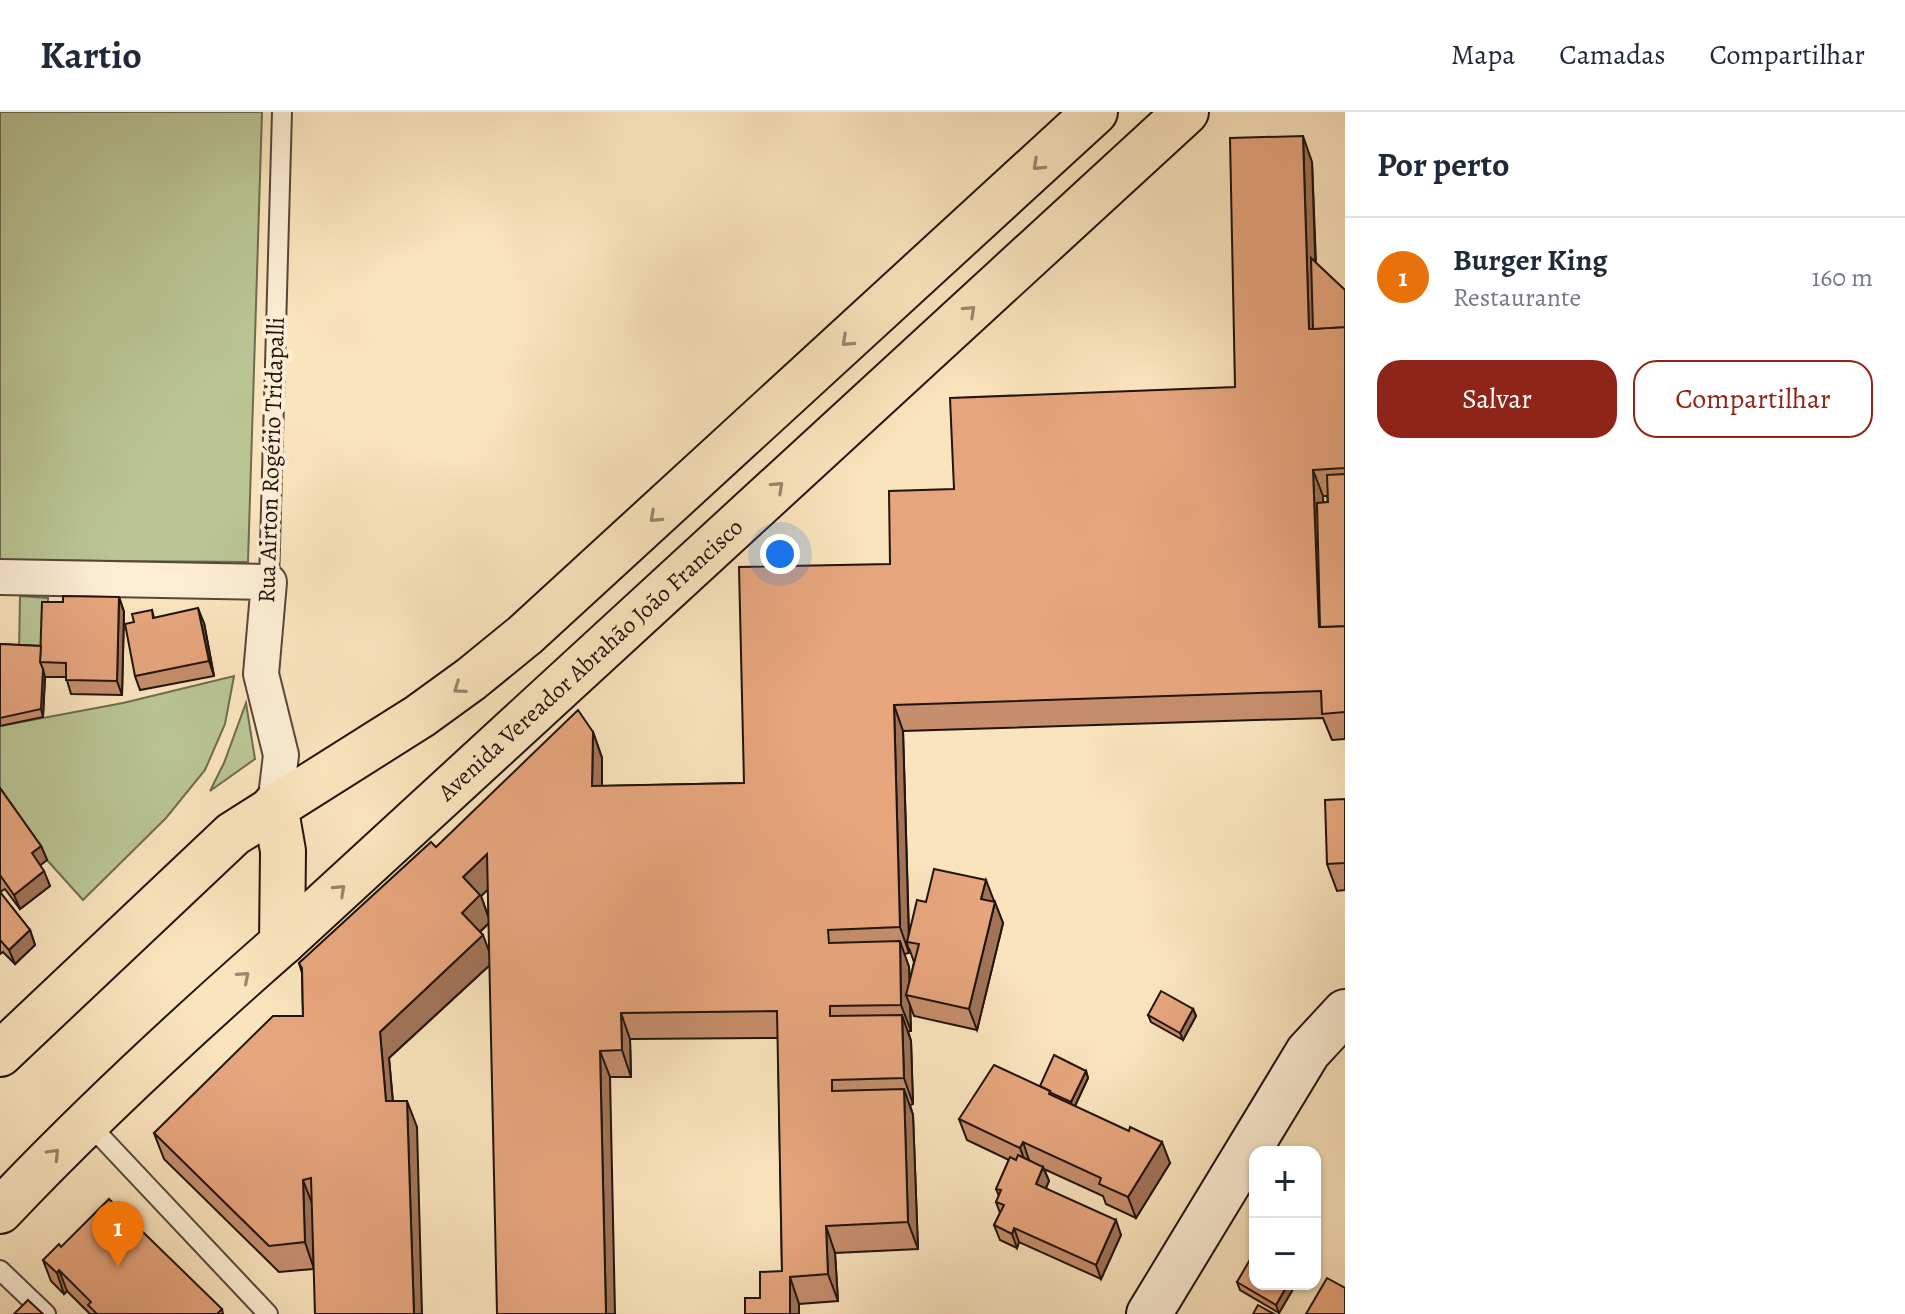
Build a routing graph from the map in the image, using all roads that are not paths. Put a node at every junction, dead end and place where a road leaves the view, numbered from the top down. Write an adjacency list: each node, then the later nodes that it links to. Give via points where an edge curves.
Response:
1 (282, 112): 5 (lane, Rua Airton Rogério Tridapalli)
2 (1095, 112): 6 (main road, one-way to 6, via 525,635 420,716)
3 (1186, 112): 7 (main road, Avenida Vereador Abrahão João Francisco, one-way to 3)
4 (0, 577): 5 (street)
5 (269, 582): 6 (street, Rua Airton Rogério Tridapalli, via 261,674 281,755)
6 (275, 805): 7 (main road, via 283,851); 10 (main road, via 205,858)
7 (282, 943): 11 (main road, Avenida Vereador Abrahão João Francisco, one-way to 7)
8 (1345, 1012): 9 (main road)
9 (1326, 1052): 16 (main road)
10 (0, 1054)
11 (86, 1121): 12 (main road, Avenida Vereador Abrahão João Francisco, one-way to 11); 15 (lane)
12 (0, 1211)
13 (0, 1270): 14 (lane)
14 (46, 1314)
15 (268, 1314)
16 (1149, 1314)

